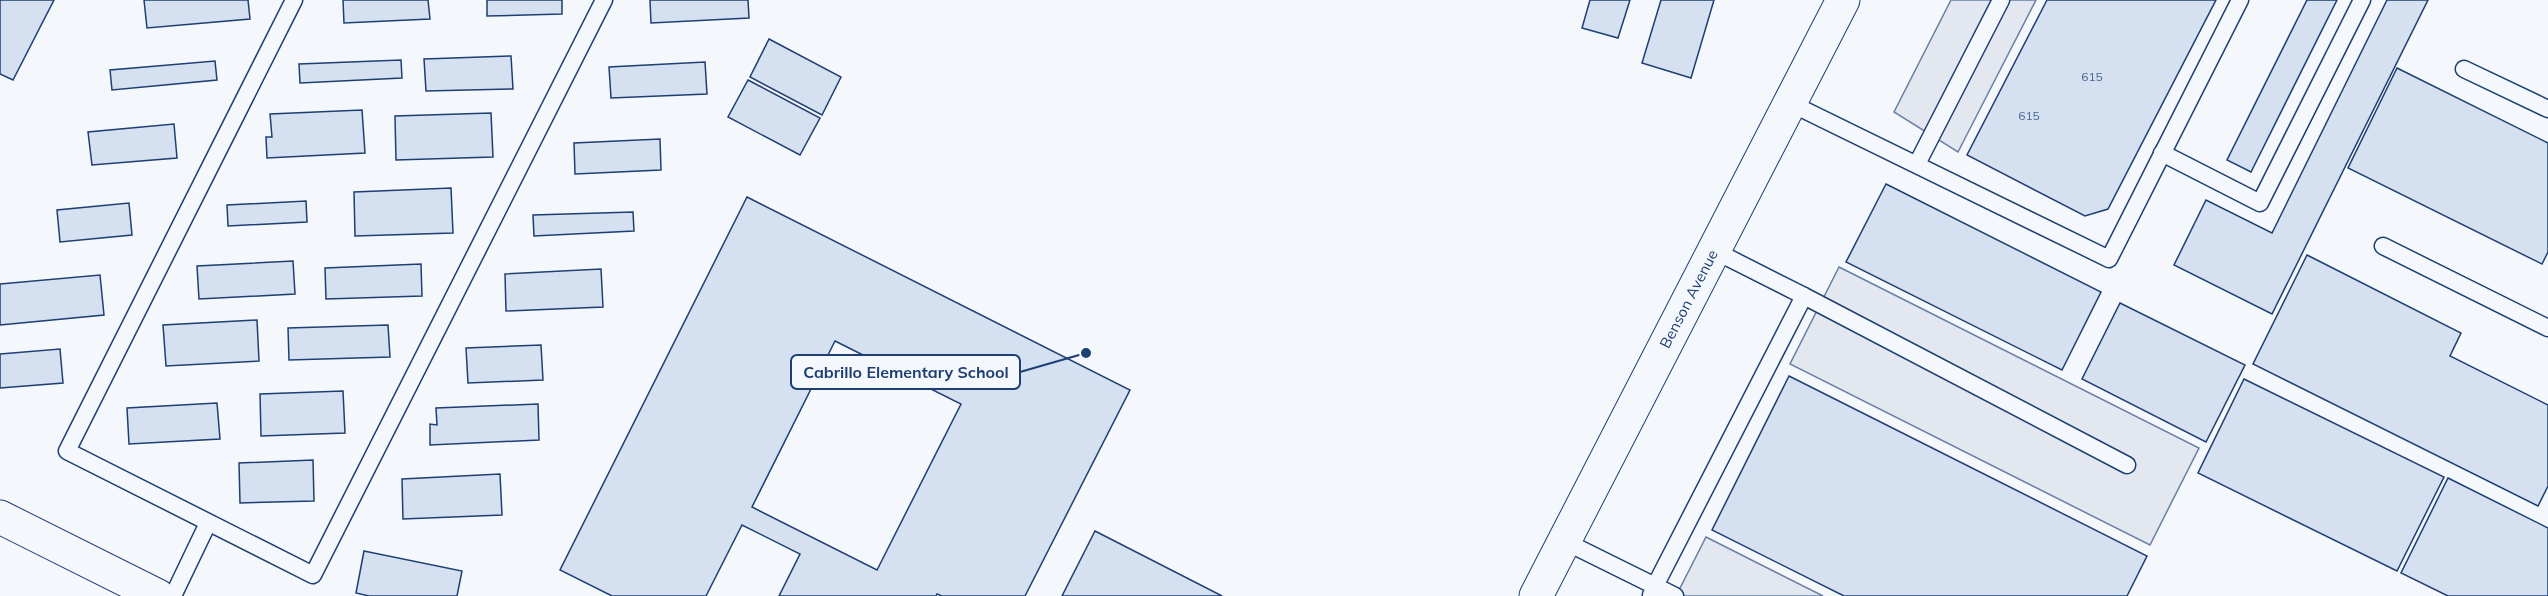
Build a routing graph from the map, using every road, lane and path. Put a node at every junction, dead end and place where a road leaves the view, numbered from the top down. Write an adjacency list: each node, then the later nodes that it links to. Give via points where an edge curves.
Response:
1 (294, 0): 18 (lane, via 67,451)
2 (604, 0): 18 (lane, via 313,575)
3 (2001, 0): 11 (lane)
4 (2240, 0): 10 (lane)
5 (2362, 0): 10 (lane, via 2260,203)
6 (1836, 2): 8 (main road, Benson Avenue)
7 (2464, 69): 9 (lane)
8 (1790, 103): 11 (lane); 13 (main road, Benson Avenue)
9 (2548, 109)
10 (2162, 153): 11 (lane, via 2109,259)
11 (1917, 164)
12 (2383, 246): 15 (lane)
13 (1715, 251): 14 (lane); 19 (main road, Benson Avenue)
14 (1804, 296): 16 (lane); 20 (lane)
15 (2548, 328)
16 (2127, 465)
17 (0, 517): 21 (main road)
18 (208, 523): 22 (lane)
19 (1564, 541): 20 (lane); 23 (main road, Benson Avenue)
20 (1653, 591): 24 (lane)
21 (158, 596)
22 (173, 596)
23 (1536, 596)
24 (1675, 596)

